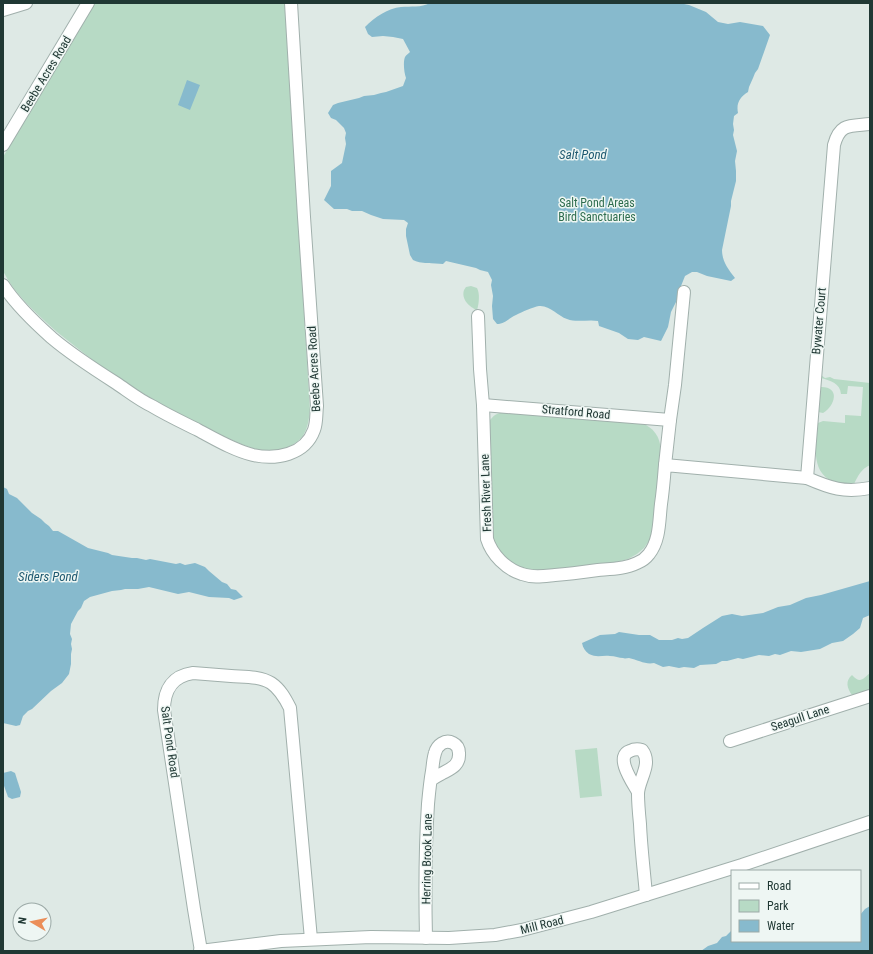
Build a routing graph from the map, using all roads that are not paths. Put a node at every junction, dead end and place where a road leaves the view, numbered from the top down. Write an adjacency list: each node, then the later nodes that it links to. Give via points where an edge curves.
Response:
1 (26, 3): 4 (street)
2 (88, 3): 6 (street, Beebe Acres Road)
3 (291, 3): 7 (street, Beebe Acres Road, via 317,406 314,429 303,446 282,455 254,455 226,444 151,406 52,338 32,320)
4 (3, 10)
5 (870, 124): 13 (street, Bywater Court, via 845,128 838,133 834,145)
6 (3, 145)
7 (3, 285)
8 (684, 292): 11 (street, Fresh River Lane)
9 (478, 316): 10 (street, Fresh River Lane)
10 (483, 405): 11 (street, Stratford Road); 12 (street, Fresh River Lane, via 488,539 499,559 521,574 539,576 600,570 637,564 644,559 654,546 658,534)
11 (670, 420): 12 (street, Fresh River Lane)
12 (666, 465): 13 (street)
13 (807, 478): 14 (street, via 831,488)
14 (870, 488)
15 (870, 696): 16 (street, Seagull Lane)
16 (730, 742)
17 (431, 780): 21 (street, Herring Brook Lane, via 426,840)
18 (638, 792): 20 (street)
19 (870, 822): 20 (street, Mill Road)
20 (646, 895): 21 (street, Mill Road, via 522,930 495,935)
21 (426, 938): 22 (street, Mill Road)
22 (311, 939): 23 (street, Mill Road); 23 (street, Salt Pond Road, via 290,708 277,688 263,680 193,672 173,682 166,693 164,710)
23 (201, 951)

